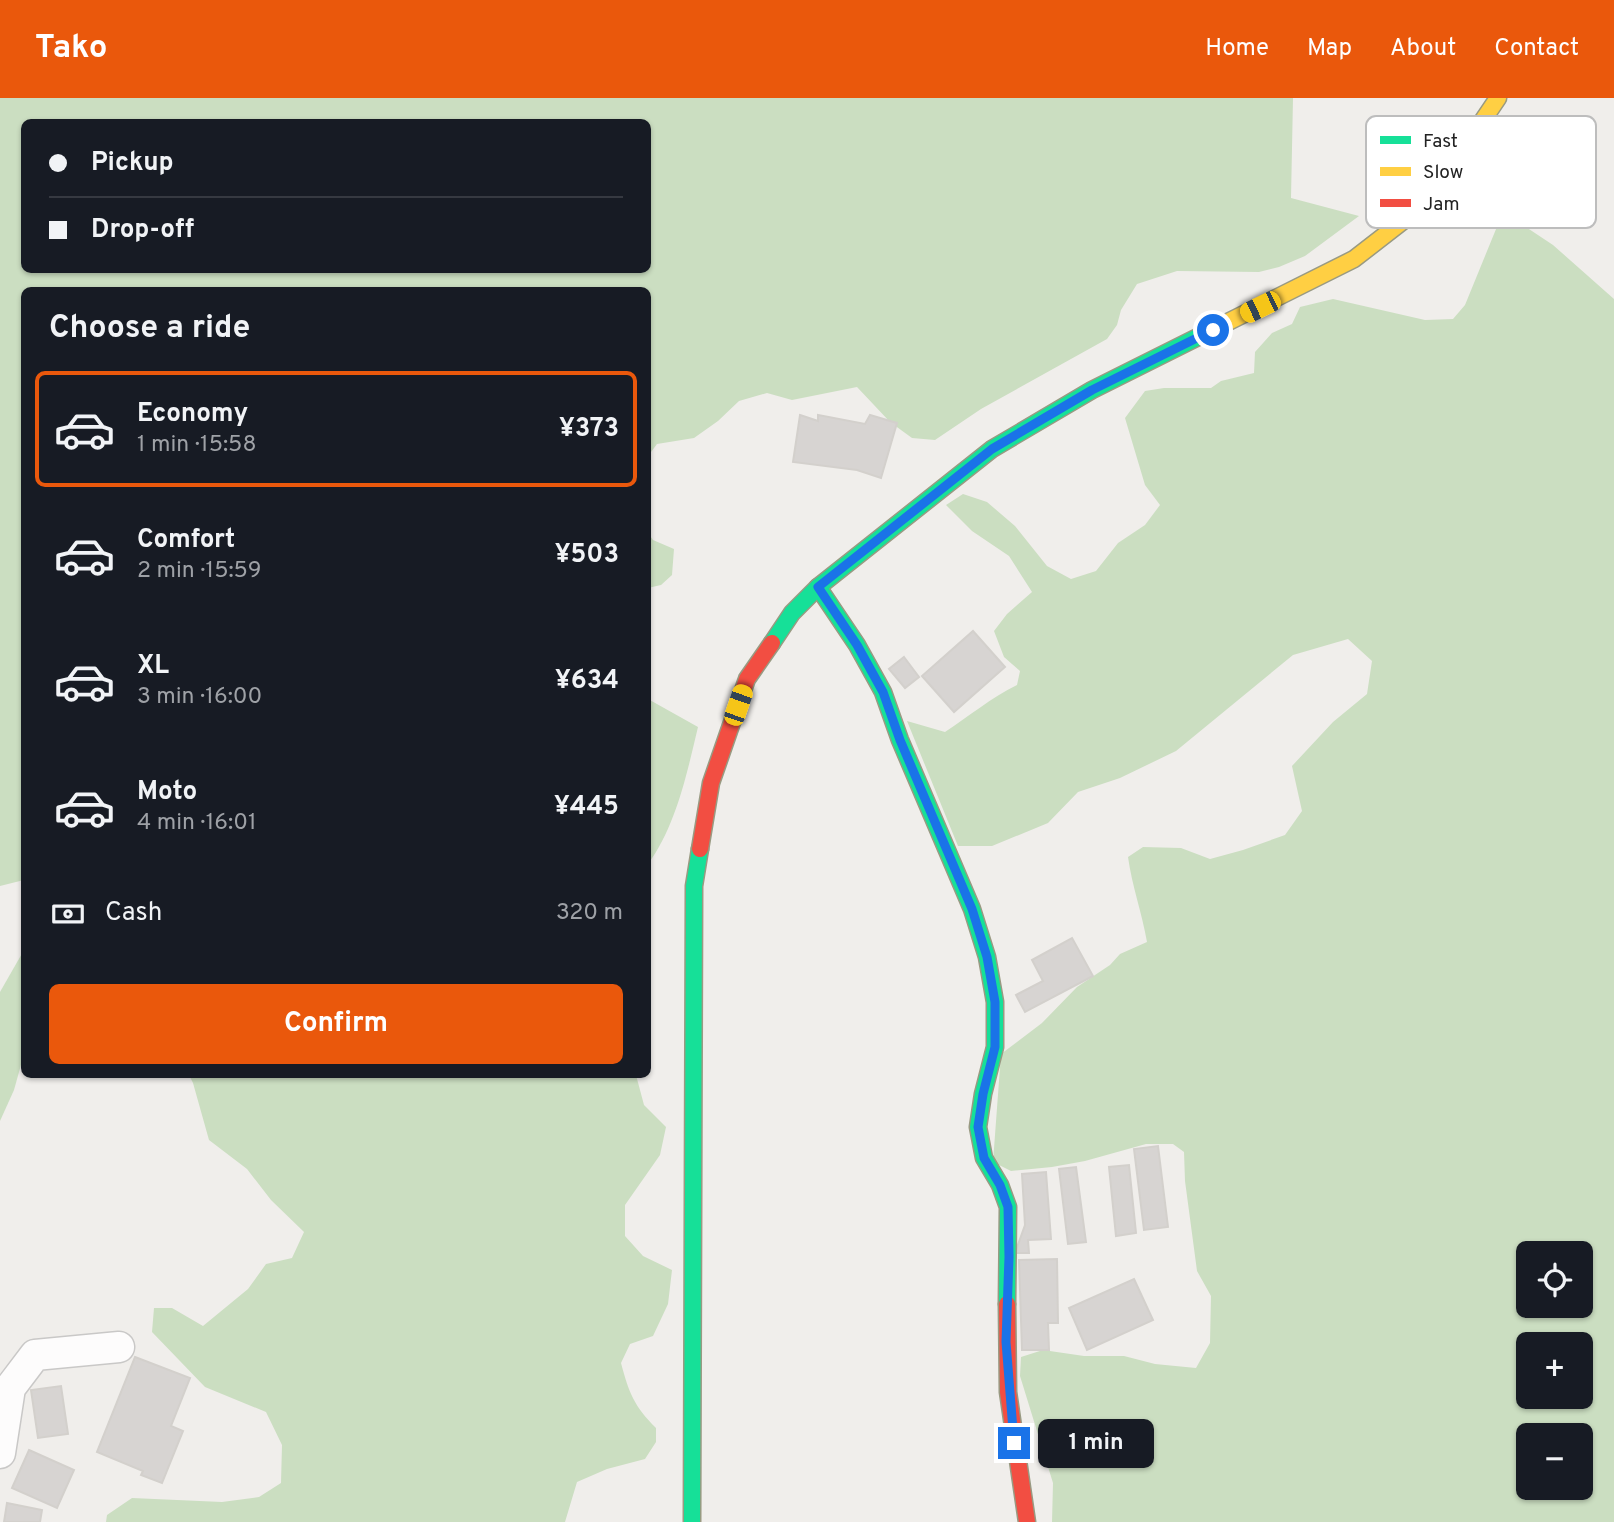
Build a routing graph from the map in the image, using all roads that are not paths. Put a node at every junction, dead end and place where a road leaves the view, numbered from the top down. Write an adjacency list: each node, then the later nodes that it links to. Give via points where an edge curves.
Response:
1 (1498, 98): 2 (street)
2 (1486, 116)
3 (1394, 228): 4 (street, via 1354,260 1092,390 992,449)
4 (818, 587): 7 (street, via 792,613 747,679 711,783 694,886); 8 (street, via 883,692 972,909 987,957 995,1002 995,1047 978,1127 984,1158 1008,1207 1008,1392)
5 (119, 1347): 6 (street, via 34,1355 10,1388)
6 (0, 1453)
7 (692, 1522)
8 (1027, 1522)

